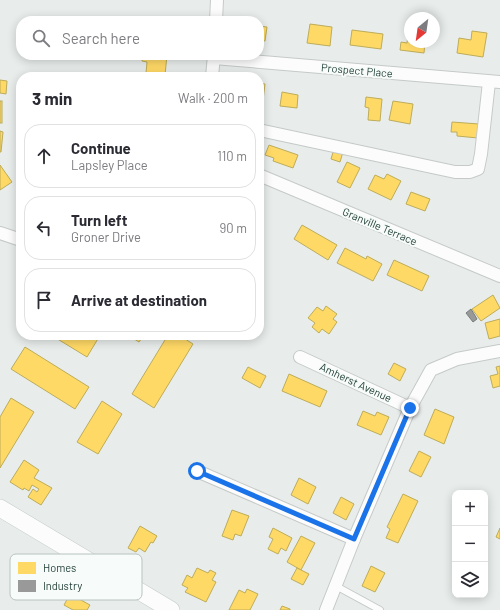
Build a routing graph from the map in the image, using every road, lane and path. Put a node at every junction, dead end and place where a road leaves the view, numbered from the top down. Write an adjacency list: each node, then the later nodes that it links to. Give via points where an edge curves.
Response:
1 (217, 0): 2 (street)
2 (216, 16)
3 (214, 60): 5 (street)
4 (257, 60): 6 (street, Prospect Place)
5 (212, 72)
6 (494, 82): 7 (street, via 478,169 470,172 455,172)
7 (264, 131)
8 (264, 177): 11 (street, Granville Terrace)
9 (0, 233): 10 (street)
10 (16, 238)
11 (500, 276)
12 (500, 351): 14 (street, via 457,360 431,370)
13 (300, 357): 14 (street, Amherst Avenue)
14 (410, 408): 17 (street)
15 (197, 471): 17 (street)
16 (0, 508): 18 (street)
17 (354, 539): 19 (street)
18 (78, 554)
19 (336, 586): 22 (street); 23 (lane)
20 (142, 592): 21 (street)
21 (172, 610)
22 (326, 610)
23 (380, 610)

